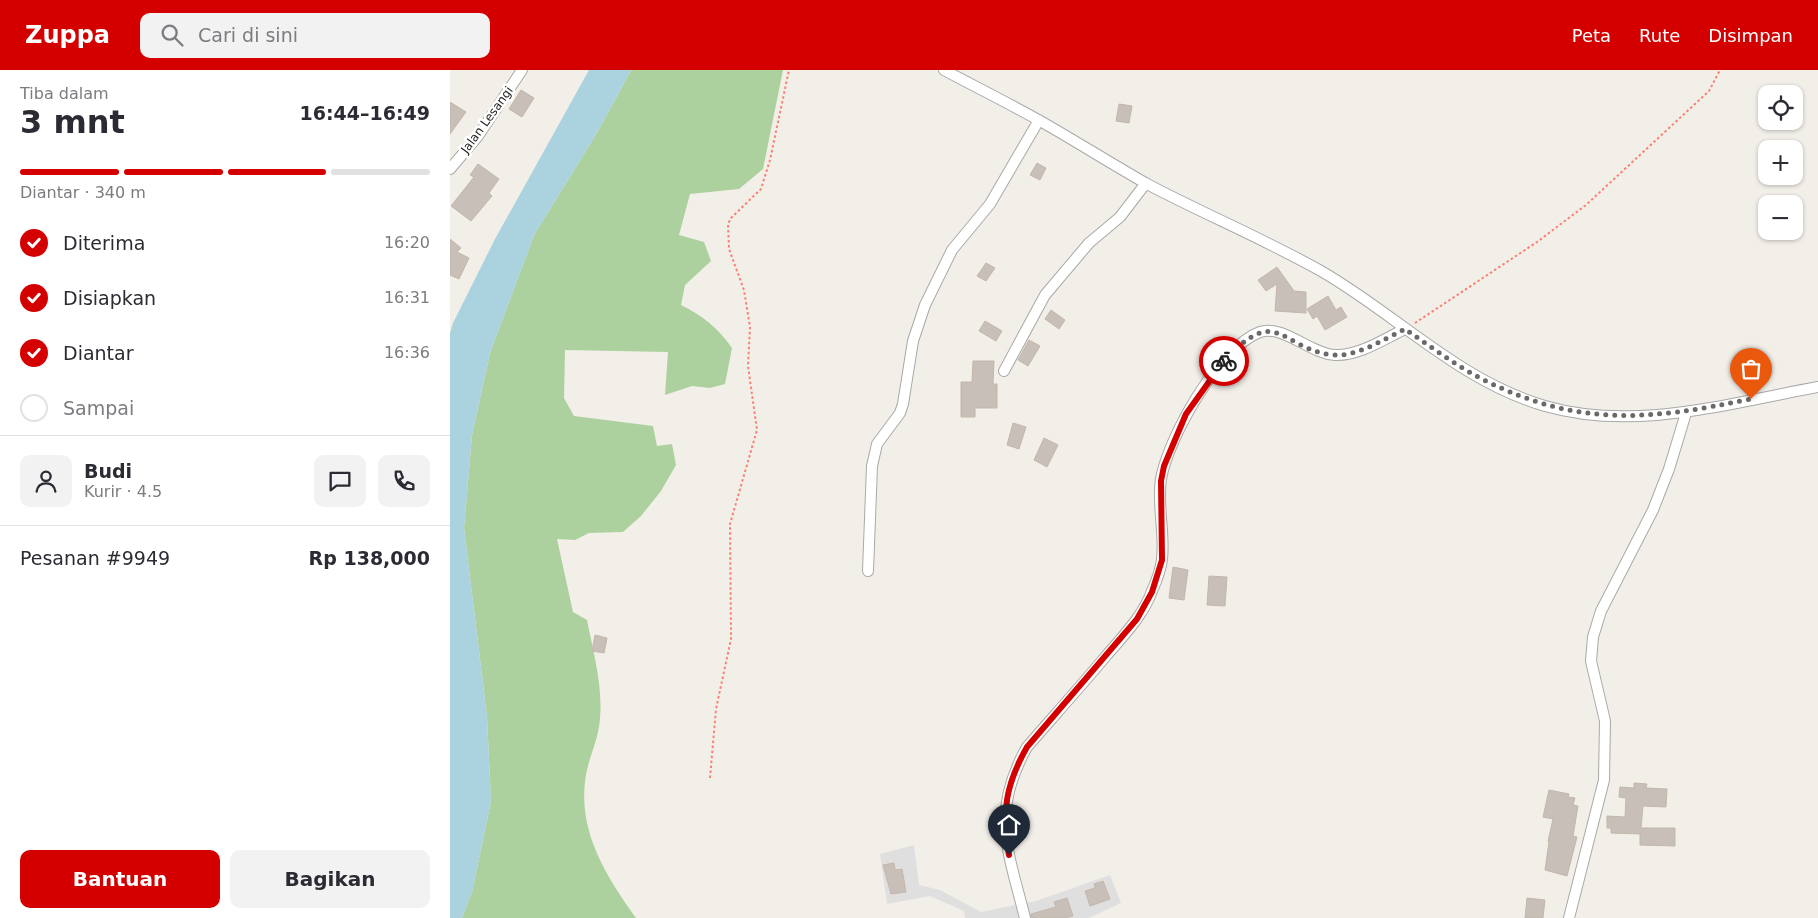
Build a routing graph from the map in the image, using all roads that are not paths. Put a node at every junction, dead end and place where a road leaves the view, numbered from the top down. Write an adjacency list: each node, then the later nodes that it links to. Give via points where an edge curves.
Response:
1 (522, 70): 4 (street, Jalan Lesangi, via 478,136)
2 (944, 70): 3 (street)
3 (1039, 120): 5 (street); 10 (street, via 990,204 952,250 925,306 913,341 903,404 877,444 872,466)
4 (450, 169)
5 (1146, 183): 6 (street, via 1321,271); 7 (street, via 1120,217 1089,243 1046,295)
6 (1405, 329): 9 (street, via 1481,379 1544,406 1624,417); 11 (street, via 1352,353 1334,355 1277,332 1260,332 1238,345 1186,414 1161,481 1162,560 1152,592 1137,619 1027,747 1013,772 1006,795 1004,825)
7 (1004, 371)
8 (1818, 387): 9 (street)
9 (1686, 413): 12 (street, via 1653,510 1601,611 1593,637 1591,661 1604,721 1604,780)
10 (868, 571)
11 (1025, 918)
12 (1569, 918)

